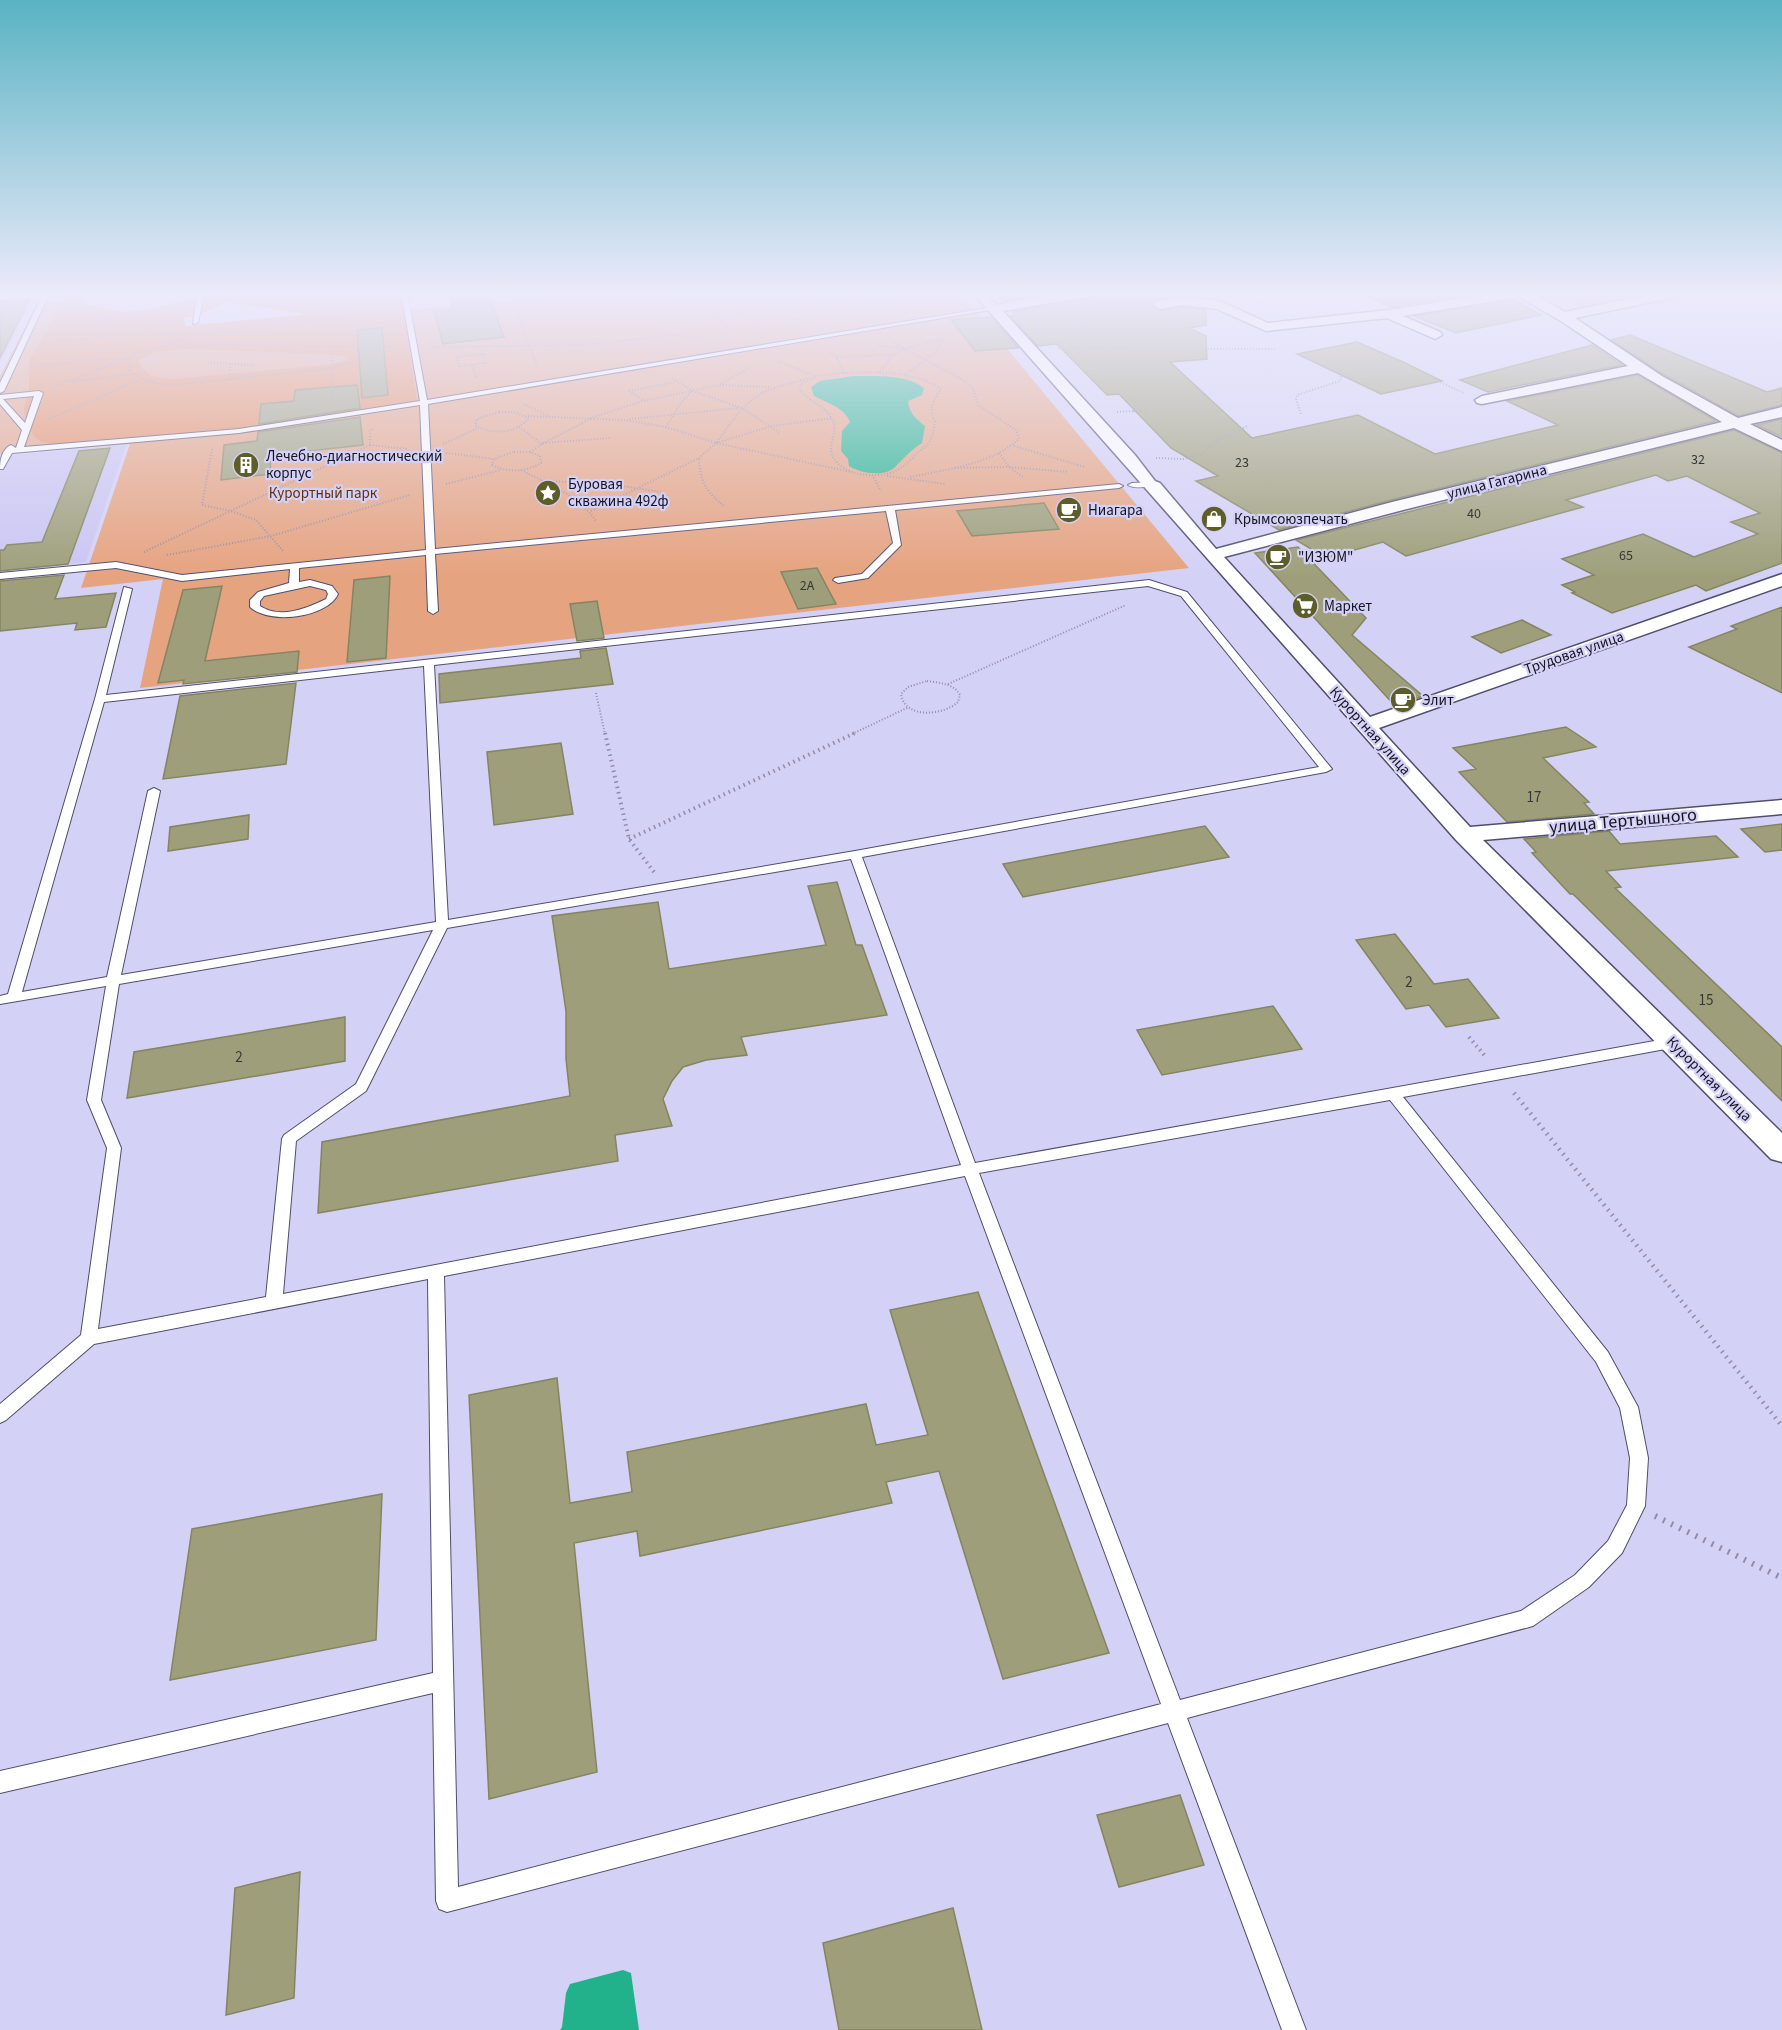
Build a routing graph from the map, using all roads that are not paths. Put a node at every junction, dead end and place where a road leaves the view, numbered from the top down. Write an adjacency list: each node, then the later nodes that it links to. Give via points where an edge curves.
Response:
1 (421, 387): 8 (lane)
2 (530, 387): 8 (lane)
3 (1062, 387): 20 (street, Курортная улица, via 1141,484 1154,486)
4 (1541, 387): 6 (street)
5 (1671, 387): 10 (street)
6 (1477, 398)
7 (0, 399): 11 (lane); 11 (lane, via 39,393)
8 (424, 403): 14 (lane, via 215,433); 19 (lane)
9 (1782, 412): 10 (street, улица Гагарина)
10 (1734, 424): 12 (street); 20 (street, улица Гагарина)
11 (26, 429): 14 (lane)
12 (1782, 446)
13 (0, 448): 15 (lane, via 11,447)
14 (19, 450): 15 (lane)
15 (9, 451): 16 (lane)
16 (0, 467)
17 (1119, 486): 18 (lane)
18 (890, 508): 19 (lane); 23 (lane, via 898,543 865,576)
19 (431, 552): 21 (lane); 27 (lane)
20 (1212, 555): 30 (street, Курортная улица)
21 (296, 565): 22 (lane, via 182,578 116,565); 25 (lane)
22 (0, 576)
23 (838, 580)
24 (1782, 580): 30 (street, Трудовая улица)
25 (294, 585): 25 (lane, via 261,594 255,607 270,614 303,611 330,601 333,594 322,585)
26 (127, 589): 29 (lane)
27 (433, 611)
28 (429, 662): 29 (lane); 34 (lane, via 1149,583 1184,594 1326,769); 35 (lane)
29 (100, 699): 37 (lane)
30 (1365, 726): 33 (street, Курортная улица)
31 (154, 791): 36 (lane)
32 (1782, 807): 33 (street, улица Тертышного)
33 (1464, 835): 39 (street, Курортная улица)
34 (855, 855): 35 (lane); 42 (lane)
35 (442, 926): 36 (lane); 44 (lane, via 361,1087 289,1139)
36 (113, 982): 37 (lane); 45 (lane, via 94,1100 114,1148)
37 (14, 997): 38 (lane)
38 (0, 1000)
39 (1671, 1043): 40 (lane); 41 (street, Курортная улица)
40 (1393, 1094): 42 (lane); 48 (lane, via 1602,1358 1629,1407 1639,1458 1636,1506 1615,1547 1582,1581 1526,1619)
41 (1782, 1151)
42 (970, 1169): 43 (lane); 48 (lane)
43 (436, 1272): 44 (lane); 47 (lane)
44 (274, 1302): 45 (lane)
45 (89, 1338): 46 (lane)
46 (0, 1415)
47 (443, 1681): 48 (lane, via 447,1901); 49 (lane)
48 (1174, 1712): 50 (lane)
49 (0, 1782)
50 (1294, 2030)

